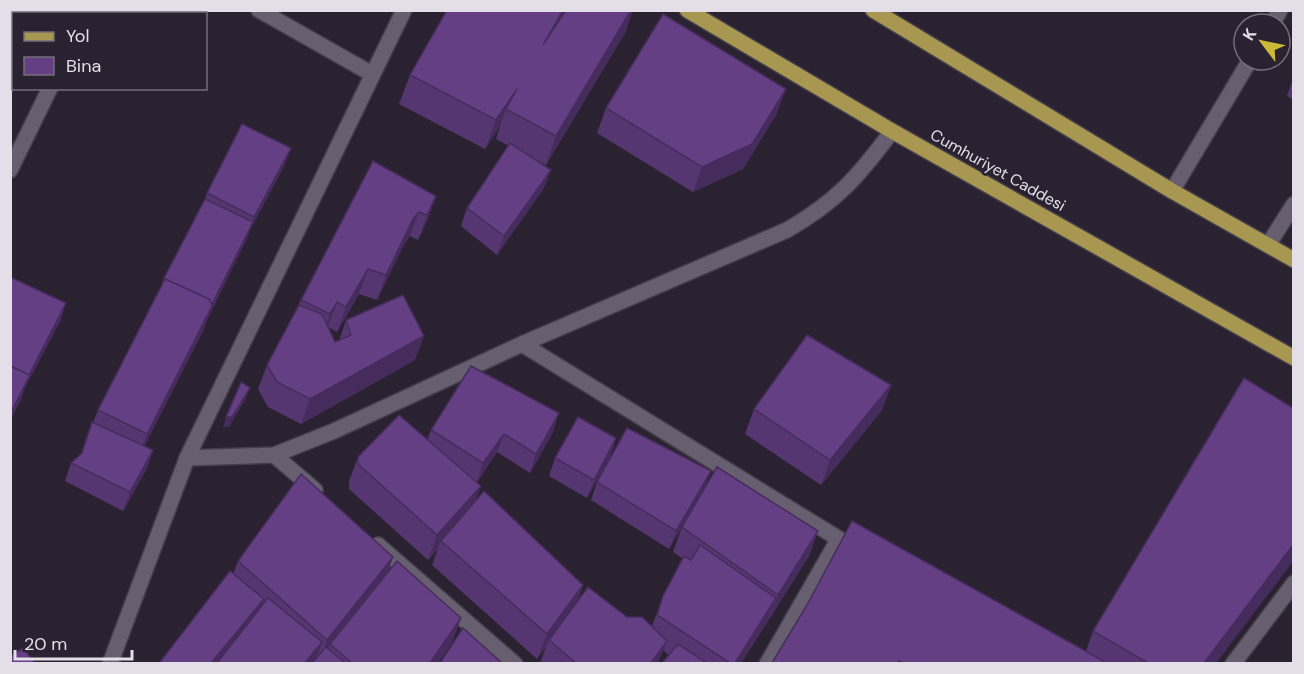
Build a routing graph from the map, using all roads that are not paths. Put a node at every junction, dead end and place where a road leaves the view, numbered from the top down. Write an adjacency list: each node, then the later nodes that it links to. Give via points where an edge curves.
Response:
1 (259, 10): 6 (street)
2 (404, 10): 6 (street)
3 (687, 10): 8 (main road, Cumhuriyet Caddesi)
4 (873, 10): 10 (main road)
5 (1243, 72): 10 (street)
6 (372, 74): 17 (street)
7 (49, 90): 9 (street)
8 (892, 131): 14 (street, via 843,192 788,230); 15 (main road, Cumhuriyet Caddesi)
9 (10, 170)
10 (1172, 191): 12 (main road)
11 (1293, 204): 12 (street)
12 (1268, 245): 13 (main road)
13 (1293, 260)
14 (522, 344): 16 (street); 20 (street)
15 (1293, 358)
16 (274, 455): 17 (street); 18 (street)
17 (187, 458): 23 (street)
18 (327, 501)
19 (363, 532): 24 (street)
20 (838, 540): 21 (street); 25 (street)
21 (869, 557)
22 (1293, 584): 26 (street)
23 (110, 663)
24 (515, 663)
25 (767, 663)
26 (1233, 663)

